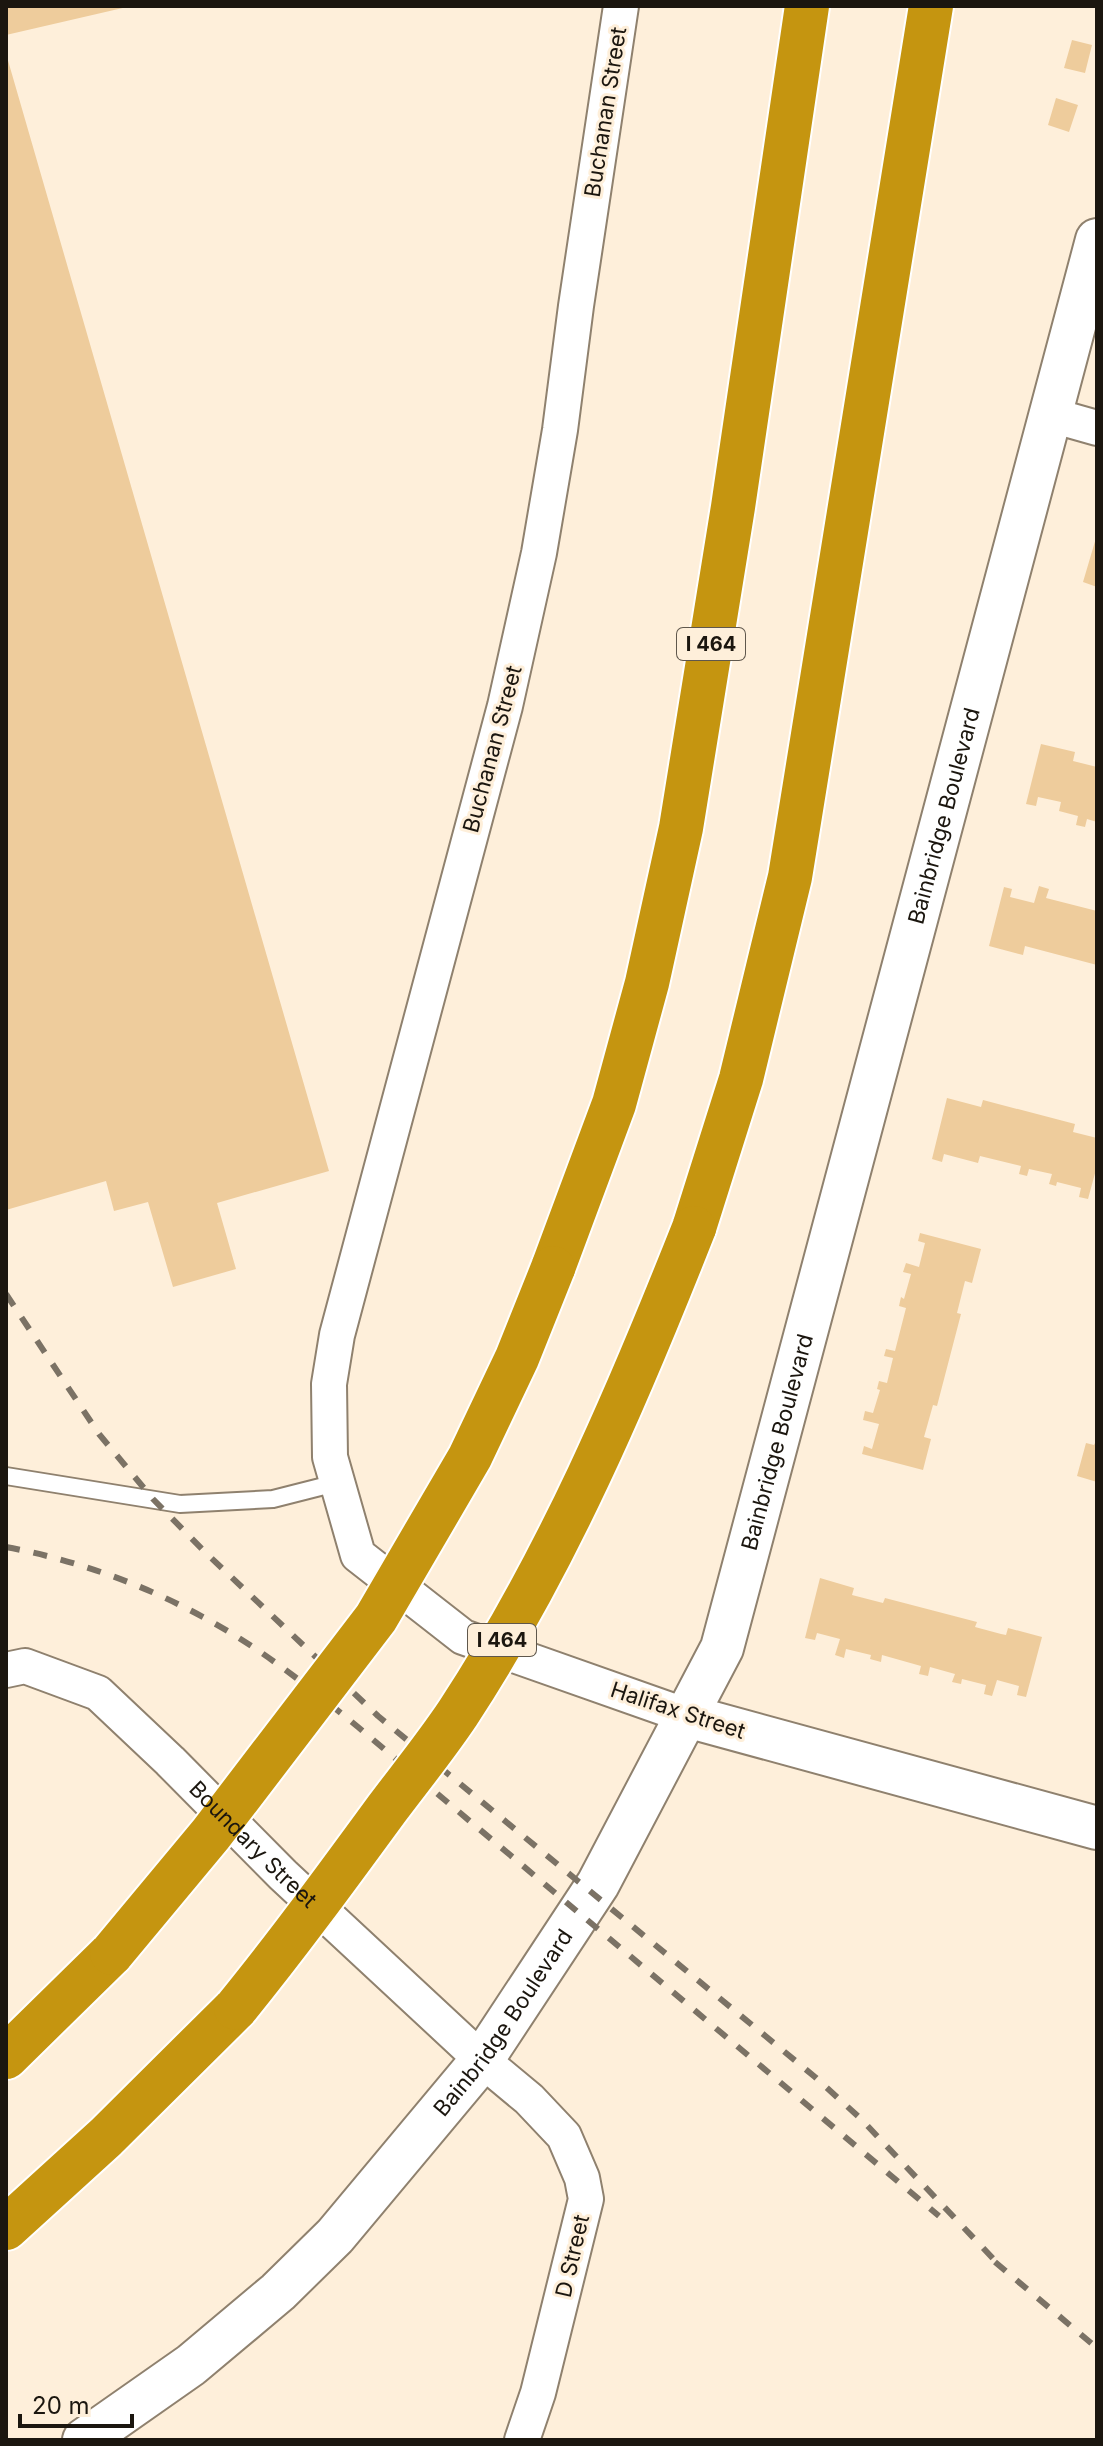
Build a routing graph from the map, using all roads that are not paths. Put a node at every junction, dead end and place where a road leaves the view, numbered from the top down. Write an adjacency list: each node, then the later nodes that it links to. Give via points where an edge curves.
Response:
1 (621, 6): 8 (street, Buchanan Street, via 539,553 505,706 337,1335 329,1384 330,1457)
2 (807, 6): 12 (highway, I 464, bridge, via 681,828 614,1104 553,1268 470,1457 376,1618 211,1834 112,1953)
3 (931, 6): 14 (highway, I 464, bridge, via 790,877 741,1079 694,1228 646,1352 528,1595 458,1713 236,2008)
4 (1097, 240): 5 (street, Bainbridge Boulevard)
5 (1051, 415): 6 (street); 10 (street, Bainbridge Boulevard, via 722,1648)
6 (1097, 428)
7 (6, 1476): 8 (lane, via 180,1504 273,1499)
8 (336, 1483): 10 (street, Halifax Street, via 358,1555 463,1637)
9 (6, 1670): 13 (street, Boundary Street, via 25,1666 98,1693)
10 (687, 1716): 11 (street, Halifax Street); 13 (street, Bainbridge Boulevard, via 580,1914)
11 (1097, 1828)
12 (6, 2057)
13 (482, 2060): 15 (street, Bainbridge Boulevard, via 335,2236 278,2292 191,2365); 16 (street, D Street, via 564,2136 586,2199)
14 (6, 2228)
15 (84, 2440)
16 (522, 2440)

